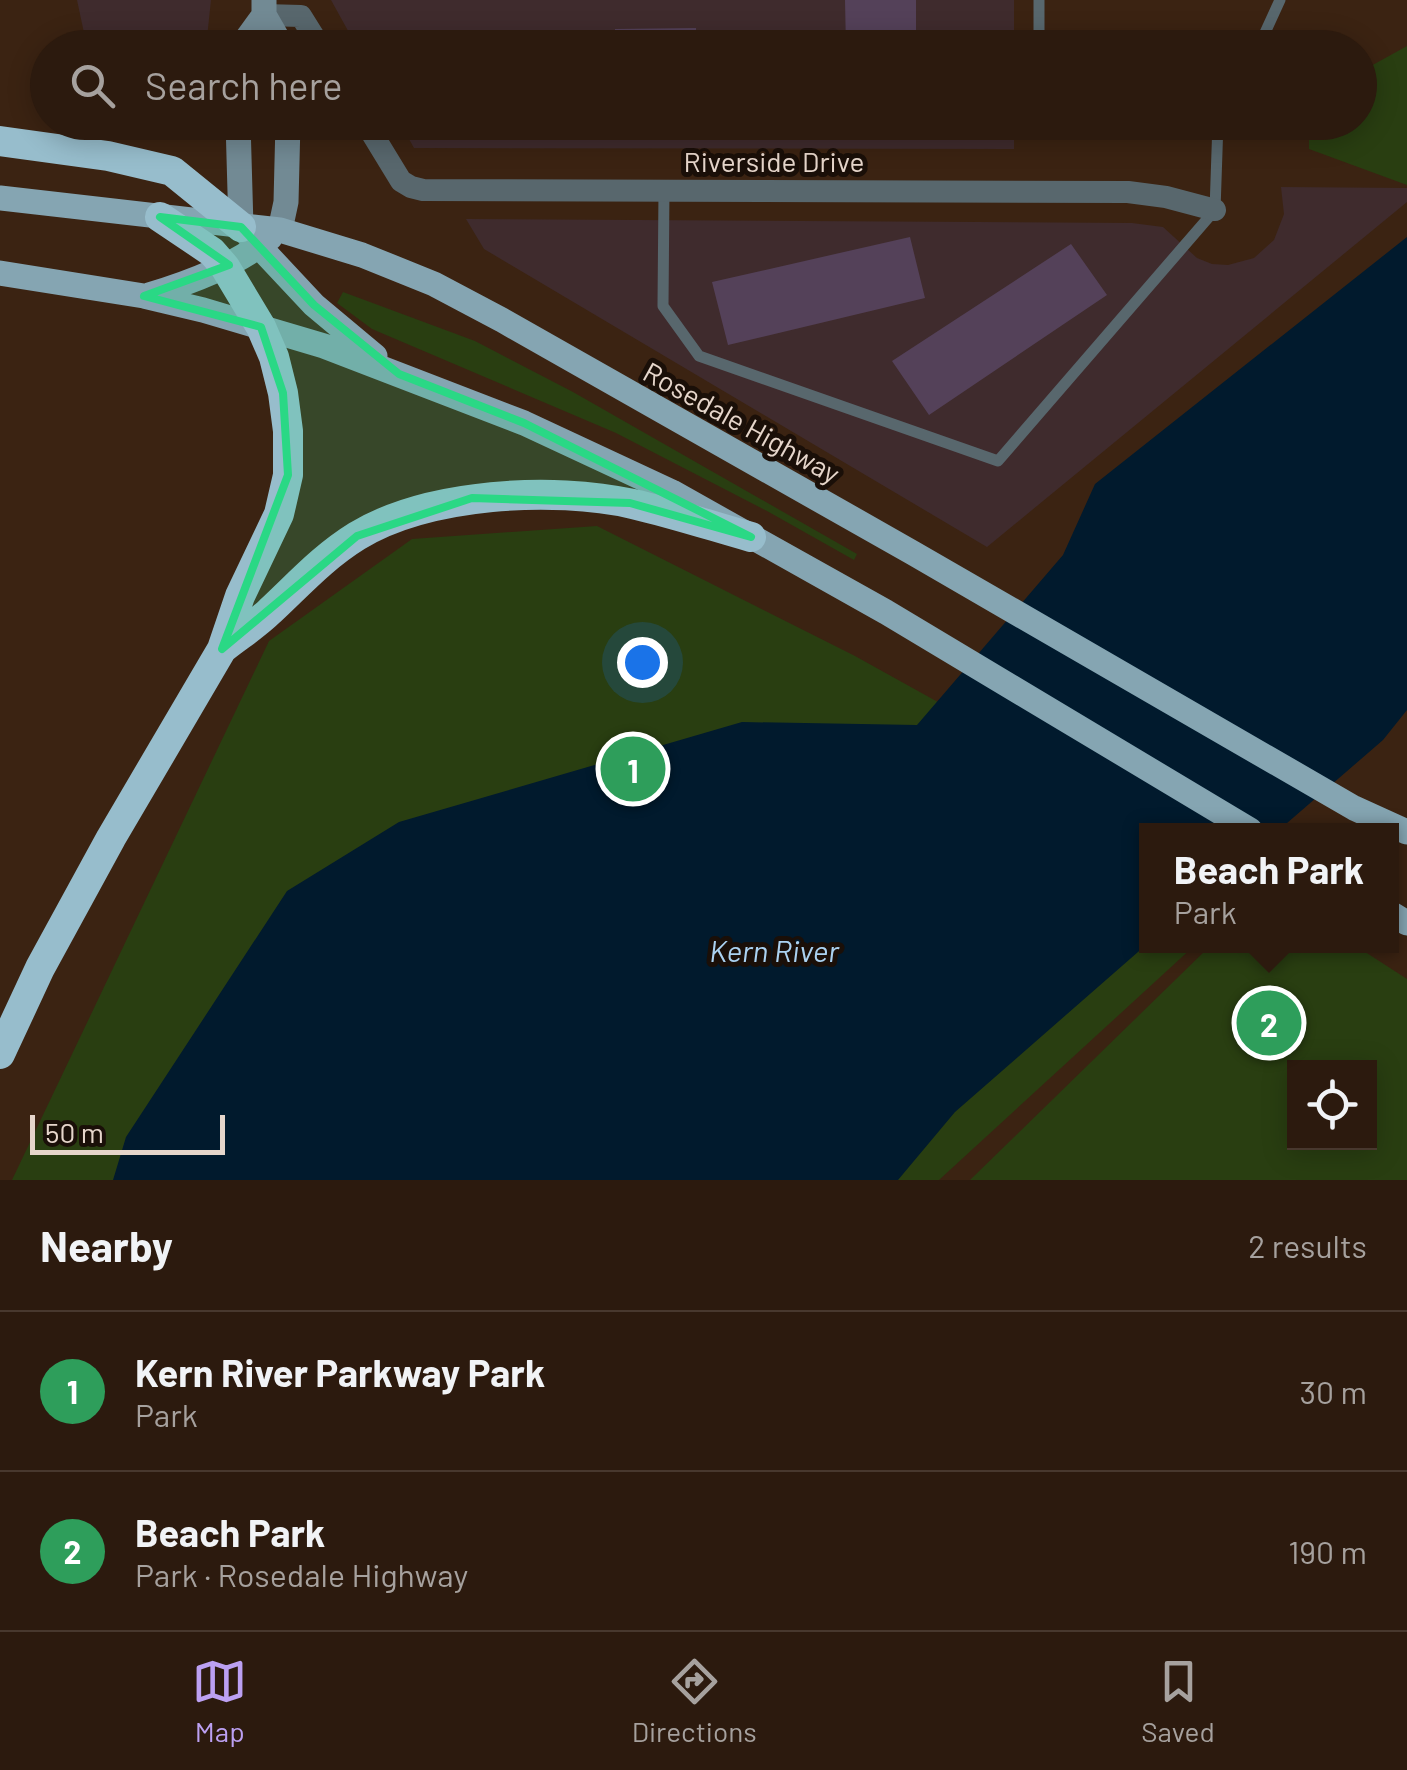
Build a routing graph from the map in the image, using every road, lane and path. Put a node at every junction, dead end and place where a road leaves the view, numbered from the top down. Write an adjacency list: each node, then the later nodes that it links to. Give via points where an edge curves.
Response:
1 (1039, 0): 6 (lane)
2 (1280, 0): 7 (lane)
3 (264, 8): 4 (main road); 5 (street, via 301,16)
4 (251, 30)
5 (309, 30)
6 (1039, 30)
7 (1266, 30)
8 (240, 140): 18 (main road)
9 (288, 140): 17 (main road)
10 (375, 140): 13 (street, Riverside Drive, via 411,188)
11 (1218, 140): 15 (lane)
12 (0, 141): 18 (highway, via 172,171)
13 (664, 190): 15 (street, Riverside Drive, via 1128,192); 15 (lane, via 663,306 699,356 998,460)
14 (0, 198): 16 (main road, Rosedale Highway)
15 (1216, 210)
16 (160, 217): 18 (main road, Rosedale Highway); 19 (highway)
17 (280, 230): 18 (main road, Rosedale Highway); 27 (main road, Rosedale Highway, via 434,284 502,320)
18 (250, 237): 19 (main road); 23 (main road, via 314,306)
19 (225, 267): 21 (main road); 22 (highway)
20 (0, 273): 21 (main road)
21 (144, 296): 22 (main road)
22 (261, 326): 23 (main road); 25 (highway, via 282,393 288,475 279,514)
23 (399, 374): 24 (main road, via 524,423)
24 (751, 537): 25 (highway, via 630,503 570,496 472,498 382,522 357,536); 26 (main road)
25 (222, 649): 28 (highway, via 84,886)
26 (1238, 823)
27 (1387, 823)
28 (0, 1054)

